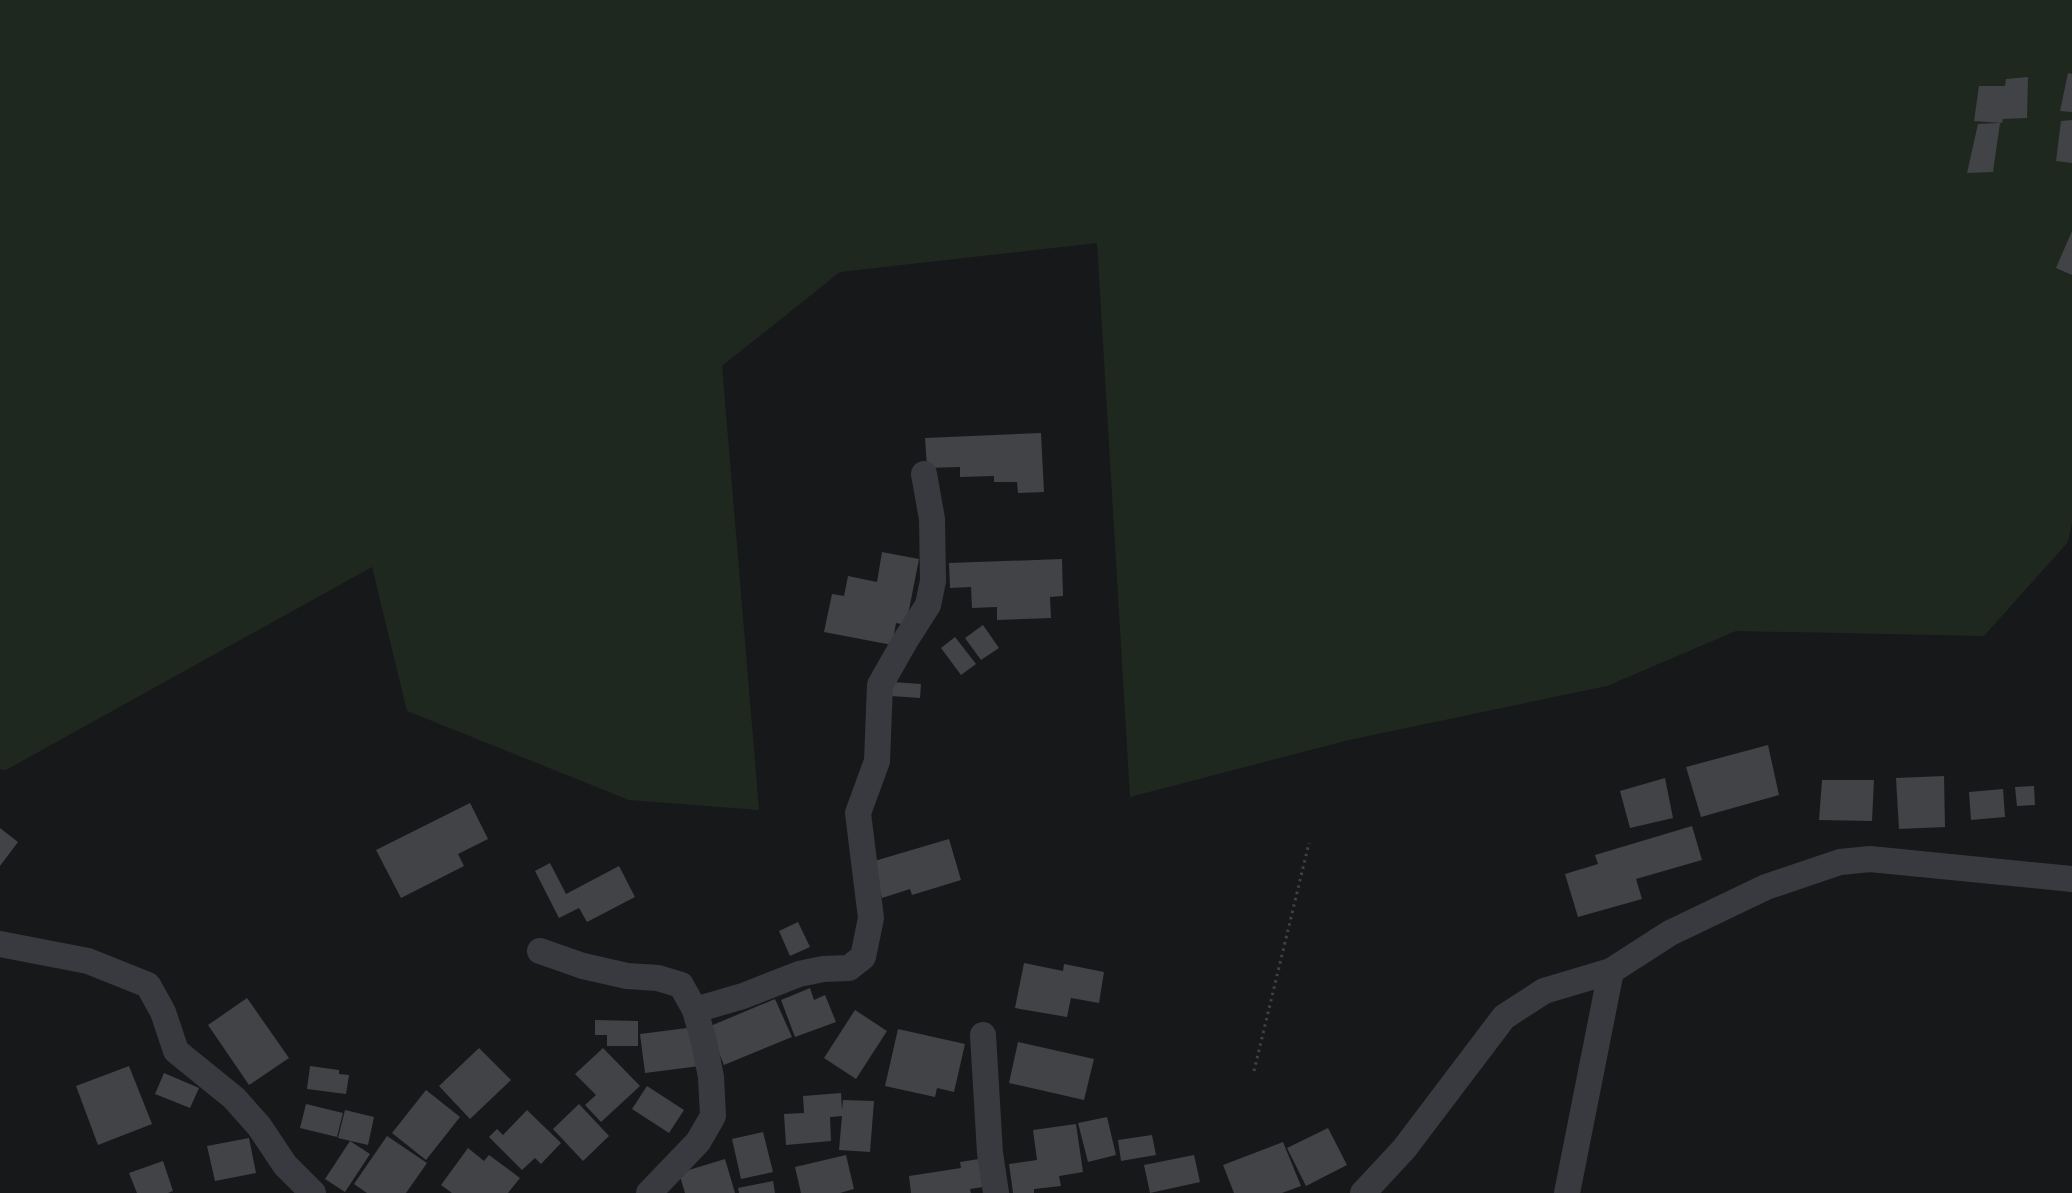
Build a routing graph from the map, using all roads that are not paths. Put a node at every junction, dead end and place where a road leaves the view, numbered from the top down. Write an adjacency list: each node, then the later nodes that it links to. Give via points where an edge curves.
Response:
1 (924, 474): 6 (street, via 932,518 933,581 930,597 880,685 877,762 858,813 871,918 863,957 849,968 800,974)
2 (2072, 879): 5 (street, via 1870,859 1840,862 1766,887 1678,929)
3 (0, 944): 8 (street, via 88,961 148,986 163,1012 176,1051 234,1098 259,1126 285,1165)
4 (540, 951): 6 (street, via 583,966 627,976 658,978 681,986)
5 (1611, 971): 11 (street, via 1544,991 1504,1017 1404,1149); 12 (street)
6 (696, 1010): 9 (street, via 711,1078 712,1116 698,1142)
7 (983, 1035): 10 (street, via 990,1153)
8 (313, 1193)
9 (649, 1193)
10 (996, 1193)
11 (1363, 1193)
12 (1567, 1193)

